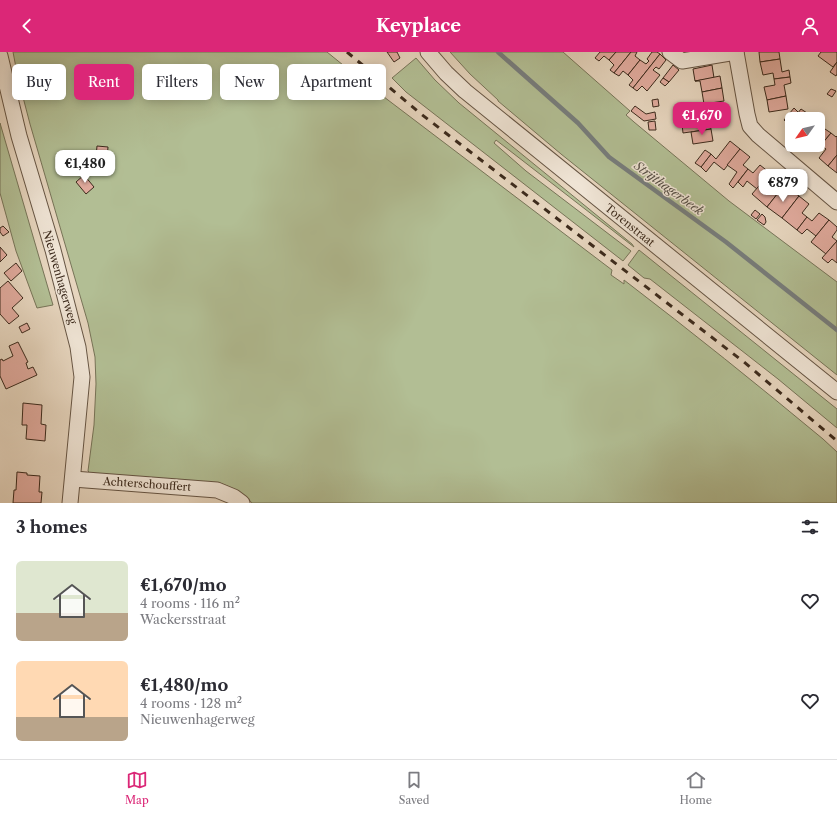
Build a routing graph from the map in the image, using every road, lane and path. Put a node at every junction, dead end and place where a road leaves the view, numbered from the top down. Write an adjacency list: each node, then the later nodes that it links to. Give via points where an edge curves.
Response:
1 (428, 52): 6 (street, Torenstraat, via 470,96)
2 (670, 52): 3 (street, via 682,61)
3 (736, 52): 5 (street, via 750,126)
4 (0, 56): 7 (street, Nieuwenhagerweg, via 19,136 55,257 78,347 82,377)
5 (837, 202)
6 (837, 392)
7 (73, 479): 8 (street, Nieuwenhagerweg); 9 (street, Achterschouffert, via 217,490)
8 (70, 503)
9 (242, 503)

